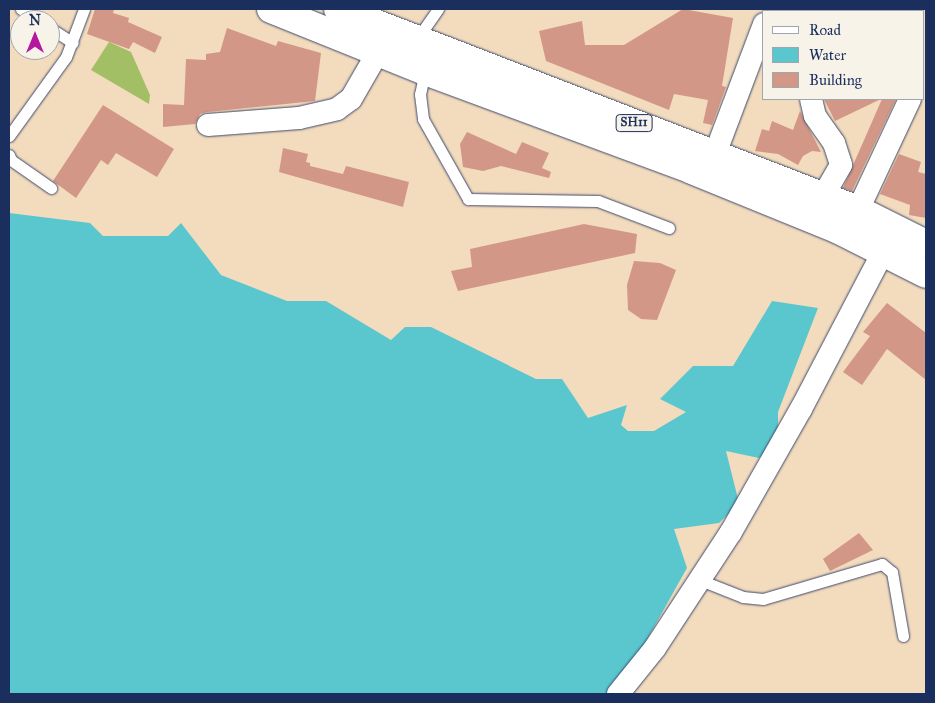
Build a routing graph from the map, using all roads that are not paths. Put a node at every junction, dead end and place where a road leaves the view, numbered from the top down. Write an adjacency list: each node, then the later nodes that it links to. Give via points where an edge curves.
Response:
1 (84, 9): 8 (lane)
2 (271, 9): 9 (main road, SH11)
3 (338, 9): 7 (main road, SH11)
4 (438, 9): 7 (lane)
5 (762, 29): 15 (street)
6 (60, 35): 8 (lane)
7 (417, 39): 15 (main road, SH11)
8 (73, 43): 14 (lane)
9 (378, 52): 10 (main road, SH11); 13 (street, via 351,99 337,109 299,118)
10 (425, 71): 20 (lane, via 420,94 423,119 468,199 598,201); 23 (main road, SH11, via 692,170 839,230)
11 (811, 100): 18 (street, via 815,116 834,143 841,165)
12 (910, 100): 19 (street)
13 (208, 125)
14 (9, 136)
15 (715, 154): 18 (main road, SH11)
16 (9, 155): 17 (lane, via 11,160)
17 (51, 188)
18 (823, 196): 19 (main road, SH11)
19 (858, 210): 21 (main road, SH11)
20 (669, 228)
21 (895, 228): 22 (main road, SH11); 23 (street)
22 (926, 244)
23 (884, 253): 24 (main road, SH11); 25 (street, via 797,417)
24 (926, 274)
25 (700, 580): 26 (lane, via 743,596 763,599 882,564 892,572); 27 (street, via 655,648)
26 (903, 636)
27 (618, 694)

